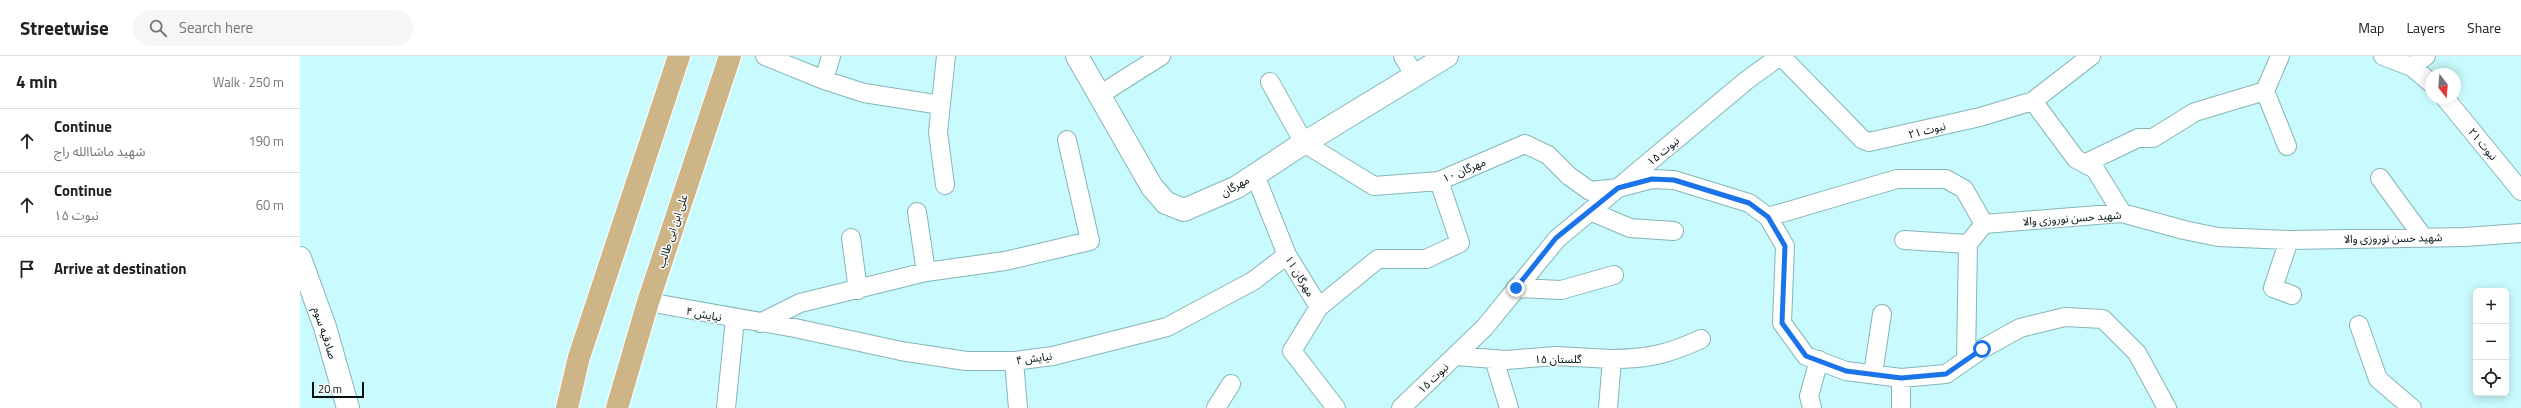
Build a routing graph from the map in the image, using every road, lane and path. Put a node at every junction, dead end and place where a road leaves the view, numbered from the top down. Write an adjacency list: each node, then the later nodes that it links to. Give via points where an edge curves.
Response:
1 (679, 56): 71 (main road, via 579,357)
2 (730, 56): 54 (main road, علی ابن ابی طالب)
3 (765, 56): 18 (street)
4 (831, 56): 18 (street)
5 (946, 56): 24 (street)
6 (1077, 56): 21 (street, مهرگان)
7 (1161, 56): 21 (street)
8 (1403, 56): 16 (street)
9 (1447, 56): 16 (street, مهرگان)
10 (1781, 56): 22 (street, نبوت ۲۱, via 1862,139 1869,142 1980,117); 33 (street, نبوت ۱۵, via 1747,80)
11 (2091, 56): 22 (street, نبوت ۲۱)
12 (2280, 56): 20 (street)
13 (2383, 56): 15 (street)
14 (2426, 56): 15 (street)
15 (2412, 67): 17 (street)
16 (1415, 76): 26 (street, مهرگان)
17 (2425, 78)
18 (824, 80): 24 (street, via 864,93)
19 (1270, 82): 26 (street)
20 (2265, 91): 27 (street); 28 (street, via 2195,112 2153,138 2138,138)
21 (1098, 96): 29 (street, مهرگان, via 1152,187 1166,203 1184,210 1237,187)
22 (2033, 101): 28 (street, via 2076,159)
23 (2450, 104): 34 (street, نبوت ۲۱)
24 (941, 105): 32 (street, via 938,132)
25 (1067, 140): 49 (street, via 1090,241 1005,261)
26 (1304, 143): 29 (street, مهرگان); 31 (street, مهرگان ۱۰, via 1374,186)
27 (2287, 146)
28 (2086, 163): 37 (street, via 2095,169)
29 (1255, 175): 47 (street, مهرگان ۱۱)
30 (2380, 178): 42 (street)
31 (1440, 181): 33 (street, مهرگان ۱۰, via 1525,144 1548,155 1569,176 1590,191); 55 (street, via 1460,243 1426,260 1378,259)
32 (945, 185)
33 (1618, 188): 35 (street, نبوت ۱۵); 38 (street, مهرگان ۱۰, via 1652,179 1674,180 1749,203)
34 (2521, 191)
35 (1590, 211): 40 (street, via 1630,228); 51 (street, نبوت ۱۵, via 1556,238)
36 (917, 212): 49 (street)
37 (2122, 213): 39 (street, شهید حسن نوروزی والا); 45 (street, شهید حسن نوروزی والا, via 2218,237)
38 (1768, 217): 39 (street, via 1897,179 1946,179 1964,189); 64 (street, via 1785,246 1782,323 1806,356)
39 (1984, 224): 46 (street)
40 (1674, 231)
41 (2521, 233): 42 (street, شهید حسن نوروزی والا)
42 (2423, 237): 45 (street, شهید حسن نوروزی والا)
43 (851, 238): 52 (street)
44 (1904, 240): 46 (street)
45 (2289, 240): 53 (street, via 2273,288)
46 (1968, 244): 65 (street)
47 (1287, 255): 55 (street, مهرگان ۱۱); 66 (street, نیایش ۴, via 1253,282 1167,327 1052,356)
48 (300, 258): 70 (street, صادقیه سوم)
49 (926, 272): 52 (street)
50 (1614, 275): 51 (street, via 1561,290)
51 (1516, 288): 61 (street, نبوت ۱۵, via 1485,327)
52 (858, 290): 58 (street, via 800,303)
53 (2292, 295)
54 (648, 302): 57 (street, نیایش ۴); 72 (main road, علی ابن ابی طالب)
55 (1319, 307): 76 (street, مهرگان ۱۱, via 1292,351)
56 (1882, 314): 67 (street)
57 (735, 319): 58 (street, نیایش ۴); 73 (street)
58 (760, 323): 66 (street, نیایش ۴, via 966,361)
59 (2358, 325): 83 (street, via 2378,379)
60 (1701, 339): 63 (street, گلستان ۱۵, via 1672,352 1634,359)
61 (1456, 356): 62 (street, گلستان ۱۵); 77 (street, نبوت ۱۵)
62 (1494, 359): 63 (street, گلستان ۱۵, via 1555,356); 78 (street)
63 (1612, 359): 79 (street)
64 (1819, 360): 67 (street, via 1846,371); 80 (street, via 1809,396)
65 (1966, 360): 68 (street, via 1946,374); 82 (street, via 2020,328 2066,317 2103,319 2137,353)
66 (1014, 361): 74 (street)
67 (1873, 374): 68 (street)
68 (1901, 378): 81 (street)
69 (1231, 384): 75 (street)
70 (348, 408)
71 (567, 408)
72 (617, 408)
73 (726, 408)
74 (1018, 408)
75 (1216, 408)
76 (1336, 408)
77 (1401, 408)
78 (1509, 408)
79 (1608, 408)
80 (1812, 408)
81 (1901, 408)
82 (2167, 408)
83 (2412, 408)

